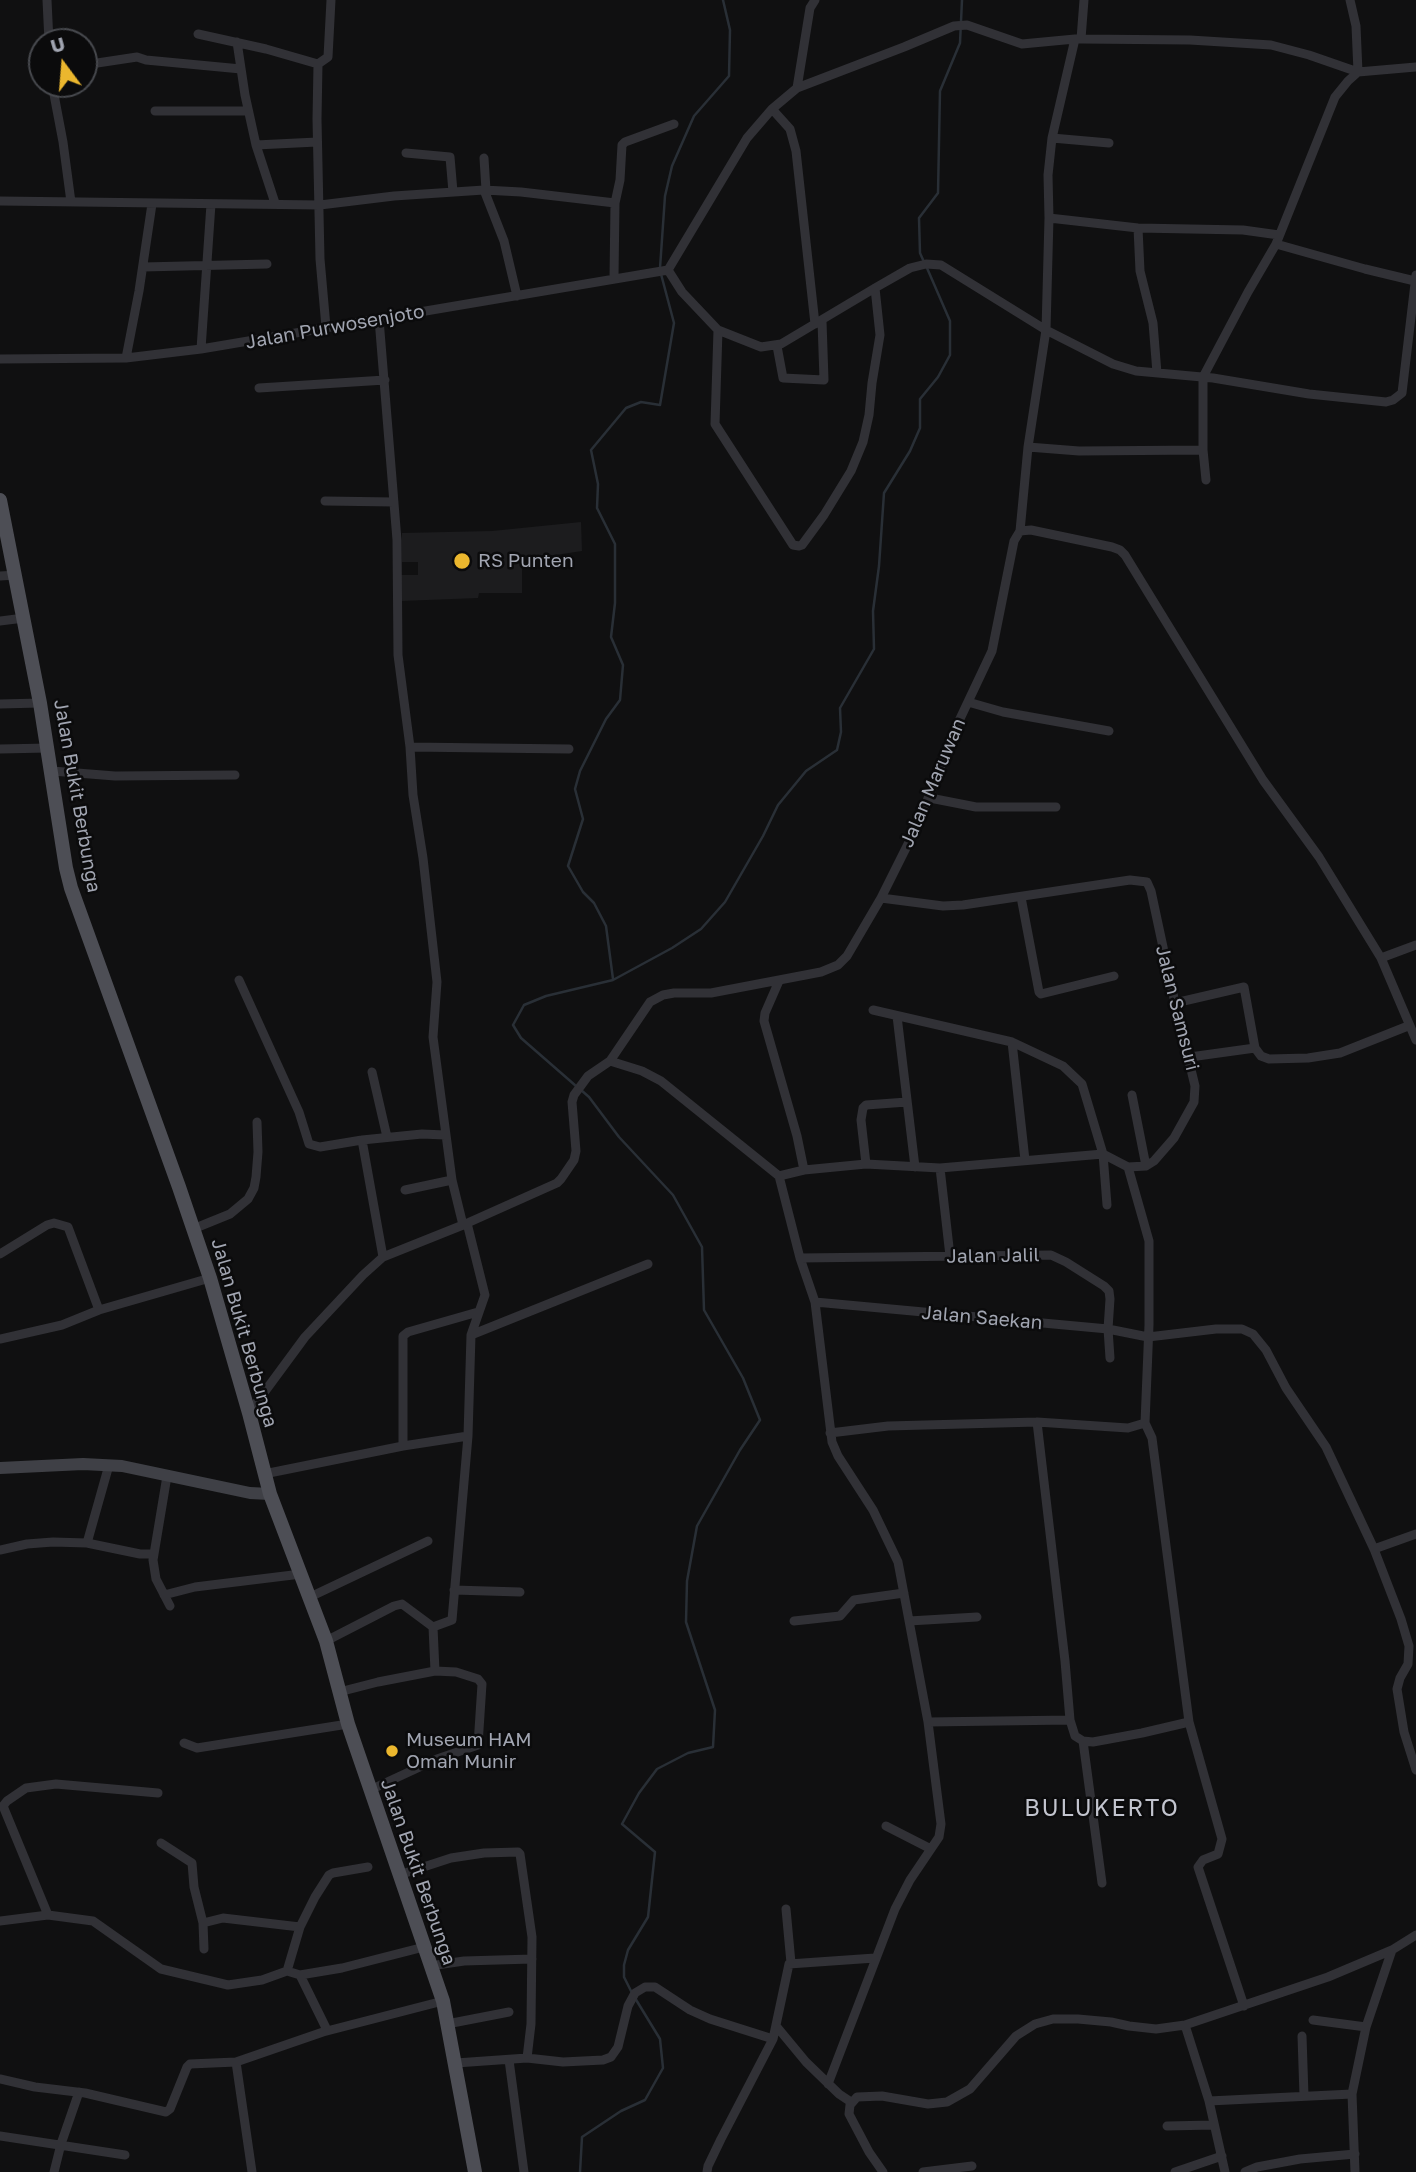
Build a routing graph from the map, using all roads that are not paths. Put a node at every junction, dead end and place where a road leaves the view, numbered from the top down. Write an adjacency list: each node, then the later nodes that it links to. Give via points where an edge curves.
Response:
1 (47, 0): 6 (street)
2 (331, 0): 11 (street, via 328,57)
3 (815, 0): 15 (street)
4 (1084, 0): 8 (street, Jalan Maruwan)
5 (1350, 0): 14 (street)
6 (48, 28)
7 (198, 34): 9 (street)
8 (1078, 39): 14 (street, via 1271,45); 15 (street, via 1022,44 967,25 954,26); 21 (street, Jalan Maruwan)
9 (237, 42): 11 (street); 13 (street)
10 (98, 63): 13 (street, via 137,57)
11 (318, 64): 22 (street)
12 (1416, 67): 14 (street)
13 (241, 69): 19 (street)
14 (1357, 72): 38 (street, via 1335,97)
15 (797, 88): 17 (street)
16 (55, 98): 30 (street)
17 (772, 109): 42 (street, via 747,138); 48 (street, via 790,129 796,151)
18 (155, 111): 19 (street)
19 (248, 111): 24 (street)
20 (674, 124): 32 (street, via 623,143)
21 (1052, 138): 23 (street); 36 (street, Jalan Maruwan)
22 (317, 142): 24 (street); 35 (street)
23 (1109, 144)
24 (256, 145): 31 (street)
25 (406, 153): 28 (street, via 450,157)
26 (484, 158): 27 (street)
27 (485, 190): 28 (street); 32 (street); 46 (street)
28 (453, 192): 35 (street)
29 (0, 201): 30 (street)
30 (71, 202): 33 (street)
31 (275, 203): 34 (street); 35 (street)
32 (615, 203): 43 (street)
33 (152, 204): 34 (street); 41 (street)
34 (211, 204): 40 (street)
35 (320, 205): 49 (street)
36 (1049, 218): 37 (street); 51 (street, Jalan Maruwan)
37 (1138, 228): 38 (street, via 1243,230); 56 (street, via 1140,271 1153,323)
38 (1277, 239): 44 (street, via 1365,269); 57 (street)
39 (267, 264): 40 (street)
40 (207, 266): 41 (street); 53 (street)
41 (143, 267): 54 (street)
42 (666, 270): 43 (street, Jalan Purwosenjoto); 50 (street)
43 (614, 278): 46 (street, Jalan Purwosenjoto)
44 (1415, 278): 57 (street, via 1402,393 1393,400 1360,401)
45 (875, 288): 48 (street); 50 (street, via 880,342 863,442 844,482 799,546 793,545 715,424); 51 (street, via 910,268 940,265)
46 (517, 296): 47 (street, Jalan Purwosenjoto)
47 (379, 319): 49 (street, Jalan Purwosenjoto); 58 (street)
48 (818, 322): 52 (street); 52 (street, via 824,380 783,378)
49 (326, 327): 53 (street, Jalan Purwosenjoto)
50 (718, 330): 52 (street, via 761,347)
51 (1046, 330): 56 (street, via 1113,364); 60 (street, Jalan Maruwan)
52 (777, 345)
53 (201, 349): 54 (street, Jalan Purwosenjoto)
54 (126, 358): 55 (street, Jalan Purwosenjoto)
55 (0, 359)
56 (1157, 373): 57 (street)
57 (1203, 377): 61 (street)
58 (385, 380): 59 (street); 65 (street)
59 (259, 388)
60 (1028, 447): 61 (street); 66 (street, Jalan Maruwan)
61 (1203, 450): 62 (street)
62 (1206, 480)
63 (0, 500): 67 (main road, Jalan Bukit Berbunga)
64 (325, 501): 65 (street)
65 (394, 502): 75 (street, via 398,655)
66 (1020, 531): 71 (street, Jalan Maruwan, via 1014,541 992,651); 86 (street, via 1112,547 1125,555)
67 (16, 575): 68 (street); 69 (main road, Jalan Bukit Berbunga)
68 (0, 576)
69 (24, 618): 70 (street); 72 (main road, Jalan Bukit Berbunga)
70 (0, 621)
71 (968, 702): 74 (street); 81 (street, Jalan Maruwan)
72 (40, 703): 73 (street); 76 (main road, Jalan Bukit Berbunga)
73 (0, 704)
74 (1109, 731)
75 (410, 747): 78 (street); 103 (street, via 437,982 433,1037)
76 (48, 748): 77 (street); 79 (main road, Jalan Bukit Berbunga)
77 (0, 749)
78 (569, 749)
79 (52, 771): 80 (street, via 115,776); 119 (main road, Jalan Bukit Berbunga, via 71,888)
80 (235, 775)
81 (930, 797): 82 (street, via 976,807); 84 (street, Jalan Maruwan)
82 (1056, 807)
83 (1021, 897): 84 (street, Jalan Samsuri, via 943,905); 87 (street, via 1041,994); 90 (street, Jalan Samsuri, via 1130,880 1147,882)
84 (881, 898): 89 (street, Jalan Maruwan, via 838,965)
85 (1416, 945): 86 (street)
86 (1381, 958): 93 (street)
87 (1114, 976)
88 (239, 980): 105 (street, via 309,1144 320,1147)
89 (779, 981): 98 (street, Jalan Maruwan, via 711,993 663,995 645,1007); 113 (street, via 765,1013 765,1026)
90 (1175, 1003): 96 (street, via 1244,987); 97 (street, Jalan Samsuri)
91 (873, 1010): 92 (street)
92 (897, 1016): 95 (street); 101 (street)
93 (1409, 1026): 94 (street); 96 (street, via 1340,1053 1307,1058 1264,1058)
94 (1416, 1040)
95 (1012, 1042): 106 (street, via 1063,1066 1082,1084); 107 (street)
96 (1255, 1048): 97 (street)
97 (1190, 1057): 109 (street, Jalan Samsuri, via 1194,1102 1174,1138)
98 (610, 1061): 114 (street, via 661,1082); 118 (street, Jalan Maruwan, via 588,1076 574,1095 576,1151 567,1173 557,1183)
99 (372, 1072): 104 (street)
100 (1132, 1095): 109 (street)
101 (907, 1102): 108 (street, via 863,1108); 110 (street)
102 (257, 1122): 119 (street, via 254,1188 230,1213)
103 (445, 1135): 104 (street); 115 (street)
104 (387, 1138): 105 (street)
105 (362, 1139): 122 (street)
106 (1103, 1154): 107 (street); 111 (street); 117 (street)
107 (1025, 1160): 112 (street)
108 (866, 1164): 110 (street); 113 (street)
109 (1146, 1166): 111 (street)
110 (915, 1167): 112 (street)
111 (1128, 1167): 131 (street, via 1149,1239)
112 (940, 1168): 121 (street)
113 (804, 1170): 114 (street)
114 (779, 1176): 123 (street)
115 (452, 1180): 116 (street); 118 (street)
116 (405, 1190)
117 (1107, 1205)
118 (465, 1224): 122 (street, Jalan Maruwan); 128 (street, via 485,1292)
119 (194, 1229): 125 (main road, Jalan Bukit Berbunga)
120 (0, 1254): 127 (street, via 47,1225 68,1227)
121 (950, 1256): 123 (street, Jalan Jalil); 129 (street, Jalan Jalil, via 1057,1257 1109,1291)
122 (383, 1257): 134 (street, via 305,1338)
123 (800, 1258): 126 (street)
124 (648, 1264): 130 (street)
125 (210, 1278): 127 (street); 134 (main road, Jalan Bukit Berbunga)
126 (815, 1302): 129 (street, Jalan Saekan); 137 (street)
127 (99, 1310): 132 (street, via 62,1325)
128 (478, 1312): 130 (street); 139 (street, via 403,1336)
129 (1108, 1329): 131 (street, Jalan Saekan); 133 (street, Jalan Jalil)
130 (471, 1335): 138 (street)
131 (1148, 1337): 136 (street); 148 (street, Jalan Saekan, via 1223,1328 1253,1334 1326,1447)
132 (0, 1339)
133 (1110, 1358)
134 (249, 1413): 142 (main road, Jalan Bukit Berbunga)
135 (1037, 1422): 136 (street, via 1129,1428); 137 (street, via 888,1426); 165 (street)
136 (1145, 1423): 167 (street, via 1152,1438)
137 (830, 1433): 154 (street, via 838,1456 895,1553)
138 (468, 1436): 139 (street); 152 (street)
139 (404, 1446): 142 (street)
140 (108, 1465): 141 (street); 143 (street); 147 (street)
141 (0, 1468)
142 (264, 1475): 144 (main road, Jalan Bukit Berbunga)
143 (167, 1476): 144 (street); 150 (street)
144 (270, 1494): 151 (main road, Jalan Bukit Berbunga)
145 (1416, 1534): 148 (street)
146 (428, 1541): 156 (street)
147 (87, 1543): 149 (street, via 27,1544); 150 (street)
148 (1374, 1549): 171 (street, Jalan Saekan, via 1409,1646 1408,1664 1397,1689)
149 (0, 1550)
150 (153, 1554): 155 (street, via 156,1579)
151 (301, 1574): 155 (street); 156 (main road, Jalan Bukit Berbunga)
152 (454, 1590): 153 (street); 161 (street, via 452,1620)
153 (520, 1592)
154 (904, 1593): 159 (street, via 854,1600 840,1616); 160 (street)
155 (164, 1595): 157 (street)
156 (310, 1597): 162 (main road, Jalan Bukit Berbunga)
157 (170, 1606)
158 (977, 1617): 160 (street)
159 (794, 1621)
160 (909, 1621): 166 (street)
161 (433, 1627): 162 (street, via 402,1604); 163 (street)
162 (326, 1641): 164 (main road, Jalan Bukit Berbunga)
163 (435, 1671): 164 (street); 172 (street, via 456,1672 482,1682 479,1744)
164 (339, 1692): 168 (main road, Jalan Bukit Berbunga)
165 (1070, 1720): 166 (street); 169 (street, via 1075,1736)
166 (928, 1722): 177 (street, via 941,1824)
167 (1189, 1722): 169 (street); 197 (street, via 1222,1839 1218,1854 1198,1867)
168 (348, 1724): 170 (street, via 197,1748); 172 (main road, Jalan Bukit Berbunga)
169 (1083, 1741): 180 (street)
170 (184, 1743)
171 (1416, 1770)
172 (370, 1790): 179 (main road, Jalan Bukit Berbunga)
173 (158, 1793): 174 (street, via 41,1784 18,1792)
174 (1, 1806): 182 (street)
175 (886, 1826): 177 (street)
176 (161, 1843): 184 (street, via 192,1863)
177 (931, 1849): 190 (street, via 895,1909)
178 (368, 1867): 185 (street, via 331,1873)
179 (399, 1875): 187 (main road, Jalan Bukit Berbunga); 191 (street, via 451,1858 519,1853)
180 (1102, 1883)
181 (786, 1909): 192 (street)
182 (48, 1915): 183 (street); 194 (street, via 93,1921 161,1969 228,1985)
183 (0, 1922)
184 (203, 1923): 185 (street, via 223,1918); 188 (street)
185 (300, 1927): 194 (street)
186 (1416, 1936): 189 (street)
187 (424, 1947): 193 (main road, Jalan Bukit Berbunga); 195 (street)
188 (204, 1950)
189 (1392, 1950): 197 (street); 202 (street)
190 (875, 1958): 192 (street); 212 (street)
191 (532, 1959): 193 (street); 207 (street)
192 (791, 1964): 203 (street)
193 (430, 1966): 196 (main road, Jalan Bukit Berbunga)
194 (287, 1971): 195 (street)
195 (300, 1975): 204 (street)
196 (443, 2001): 200 (main road, Jalan Bukit Berbunga); 204 (street)
197 (1244, 2006): 201 (street)
198 (509, 2012): 200 (street)
199 (1313, 2020): 202 (street)
200 (447, 2024): 210 (main road, Jalan Bukit Berbunga)
201 (1185, 2025): 216 (street); 217 (street, via 1156,2029 1053,2019 1016,2036 970,2089 947,2102 863,2095)
202 (1366, 2027): 214 (street)
203 (776, 2028): 206 (street); 212 (street)
204 (327, 2030): 209 (street)
205 (1302, 2036): 215 (street)
206 (773, 2039): 207 (street, via 710,2019 655,1987 645,1987 633,1996 611,2057 563,2062); 230 (street)
207 (527, 2058): 208 (street)
208 (509, 2060): 210 (street); 229 (street)
209 (236, 2062): 213 (street, via 188,2066 166,2112); 227 (street)
210 (456, 2063): 228 (main road, Jalan Bukit Berbunga)
211 (0, 2079): 213 (street)
212 (828, 2084): 217 (street)
213 (79, 2092): 221 (street)
214 (1352, 2094): 215 (street); 222 (street)
215 (1304, 2096): 216 (street)
216 (1209, 2101): 218 (street)
217 (851, 2102): 231 (street, via 849,2115)
218 (1213, 2125): 219 (street); 224 (street)
219 (1167, 2126)
220 (0, 2136): 221 (street)
221 (61, 2144): 223 (street); 226 (street)
222 (1355, 2154): 235 (street, via 1300,2159); 236 (street)
223 (125, 2155)
224 (1222, 2156): 233 (street); 234 (street)
225 (972, 2166): 232 (street)
226 (54, 2172)
227 (252, 2172)
228 (475, 2172)
229 (524, 2172)
230 (707, 2172)
231 (883, 2172)
232 (923, 2172)
233 (1175, 2172)
234 (1225, 2172)
235 (1245, 2172)
236 (1355, 2172)

